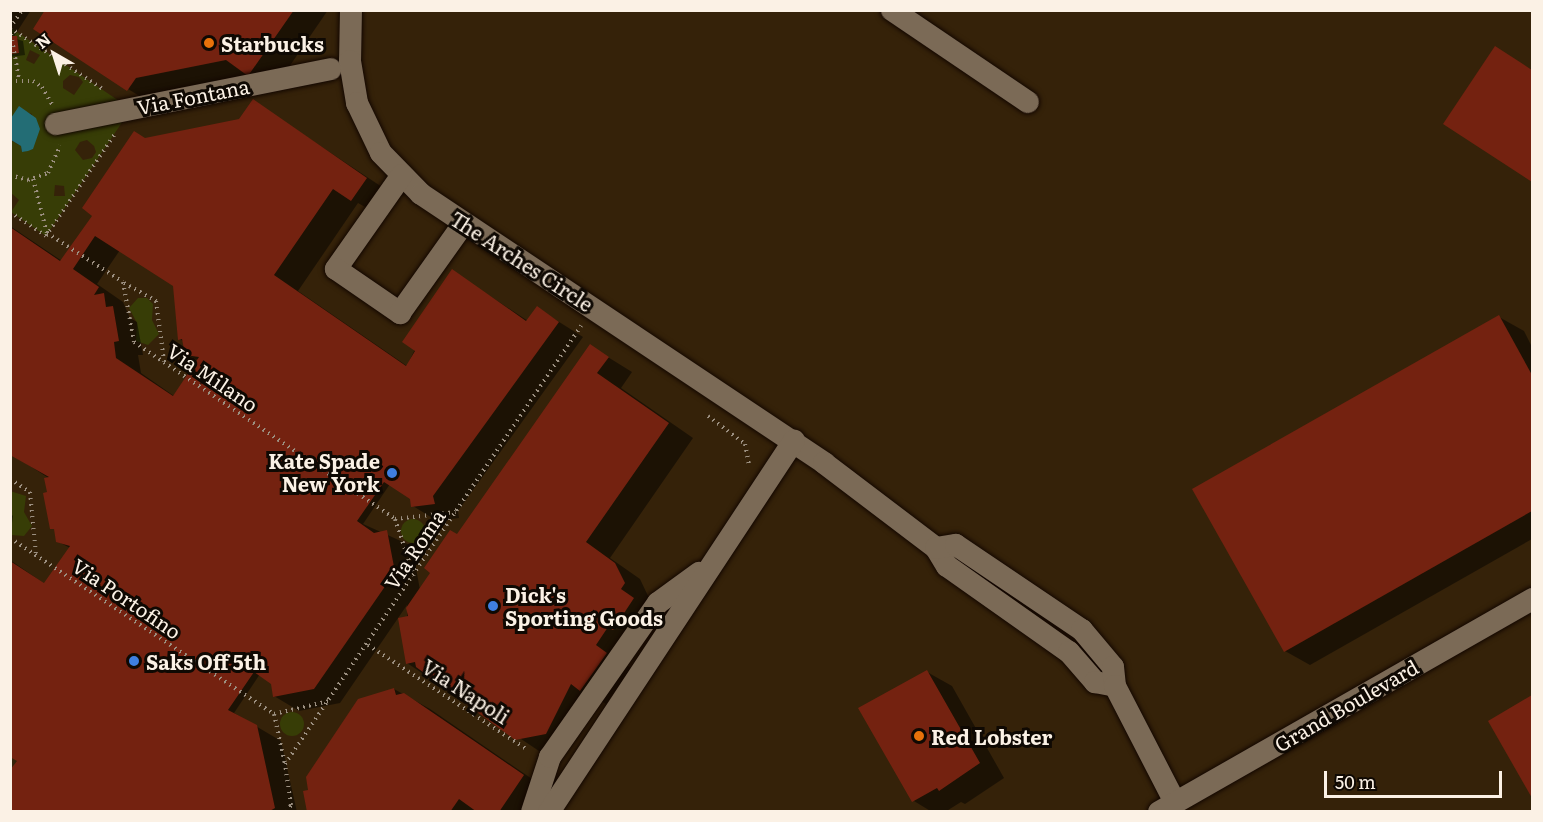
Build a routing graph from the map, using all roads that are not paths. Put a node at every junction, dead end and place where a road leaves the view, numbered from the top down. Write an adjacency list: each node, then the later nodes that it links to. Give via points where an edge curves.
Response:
1 (351, 10): 6 (street, The Arches Circle, via 350,61 357,103 381,153)
2 (892, 10): 4 (street)
3 (331, 69): 5 (street, Via Fontana)
4 (1028, 102)
5 (56, 124)
6 (402, 175): 7 (street, The Arches Circle, via 421,194); 7 (street, via 336,269 400,313)
7 (464, 223): 8 (street, The Arches Circle)
8 (794, 441): 9 (street); 11 (street, The Arches Circle, via 936,548 956,545 1082,630 1113,666 1115,686)
9 (712, 564): 12 (street, via 658,603 550,757); 13 (street)
10 (1533, 598): 11 (street, Grand Boulevard)
11 (1167, 807)
12 (532, 812)
13 (549, 812)

